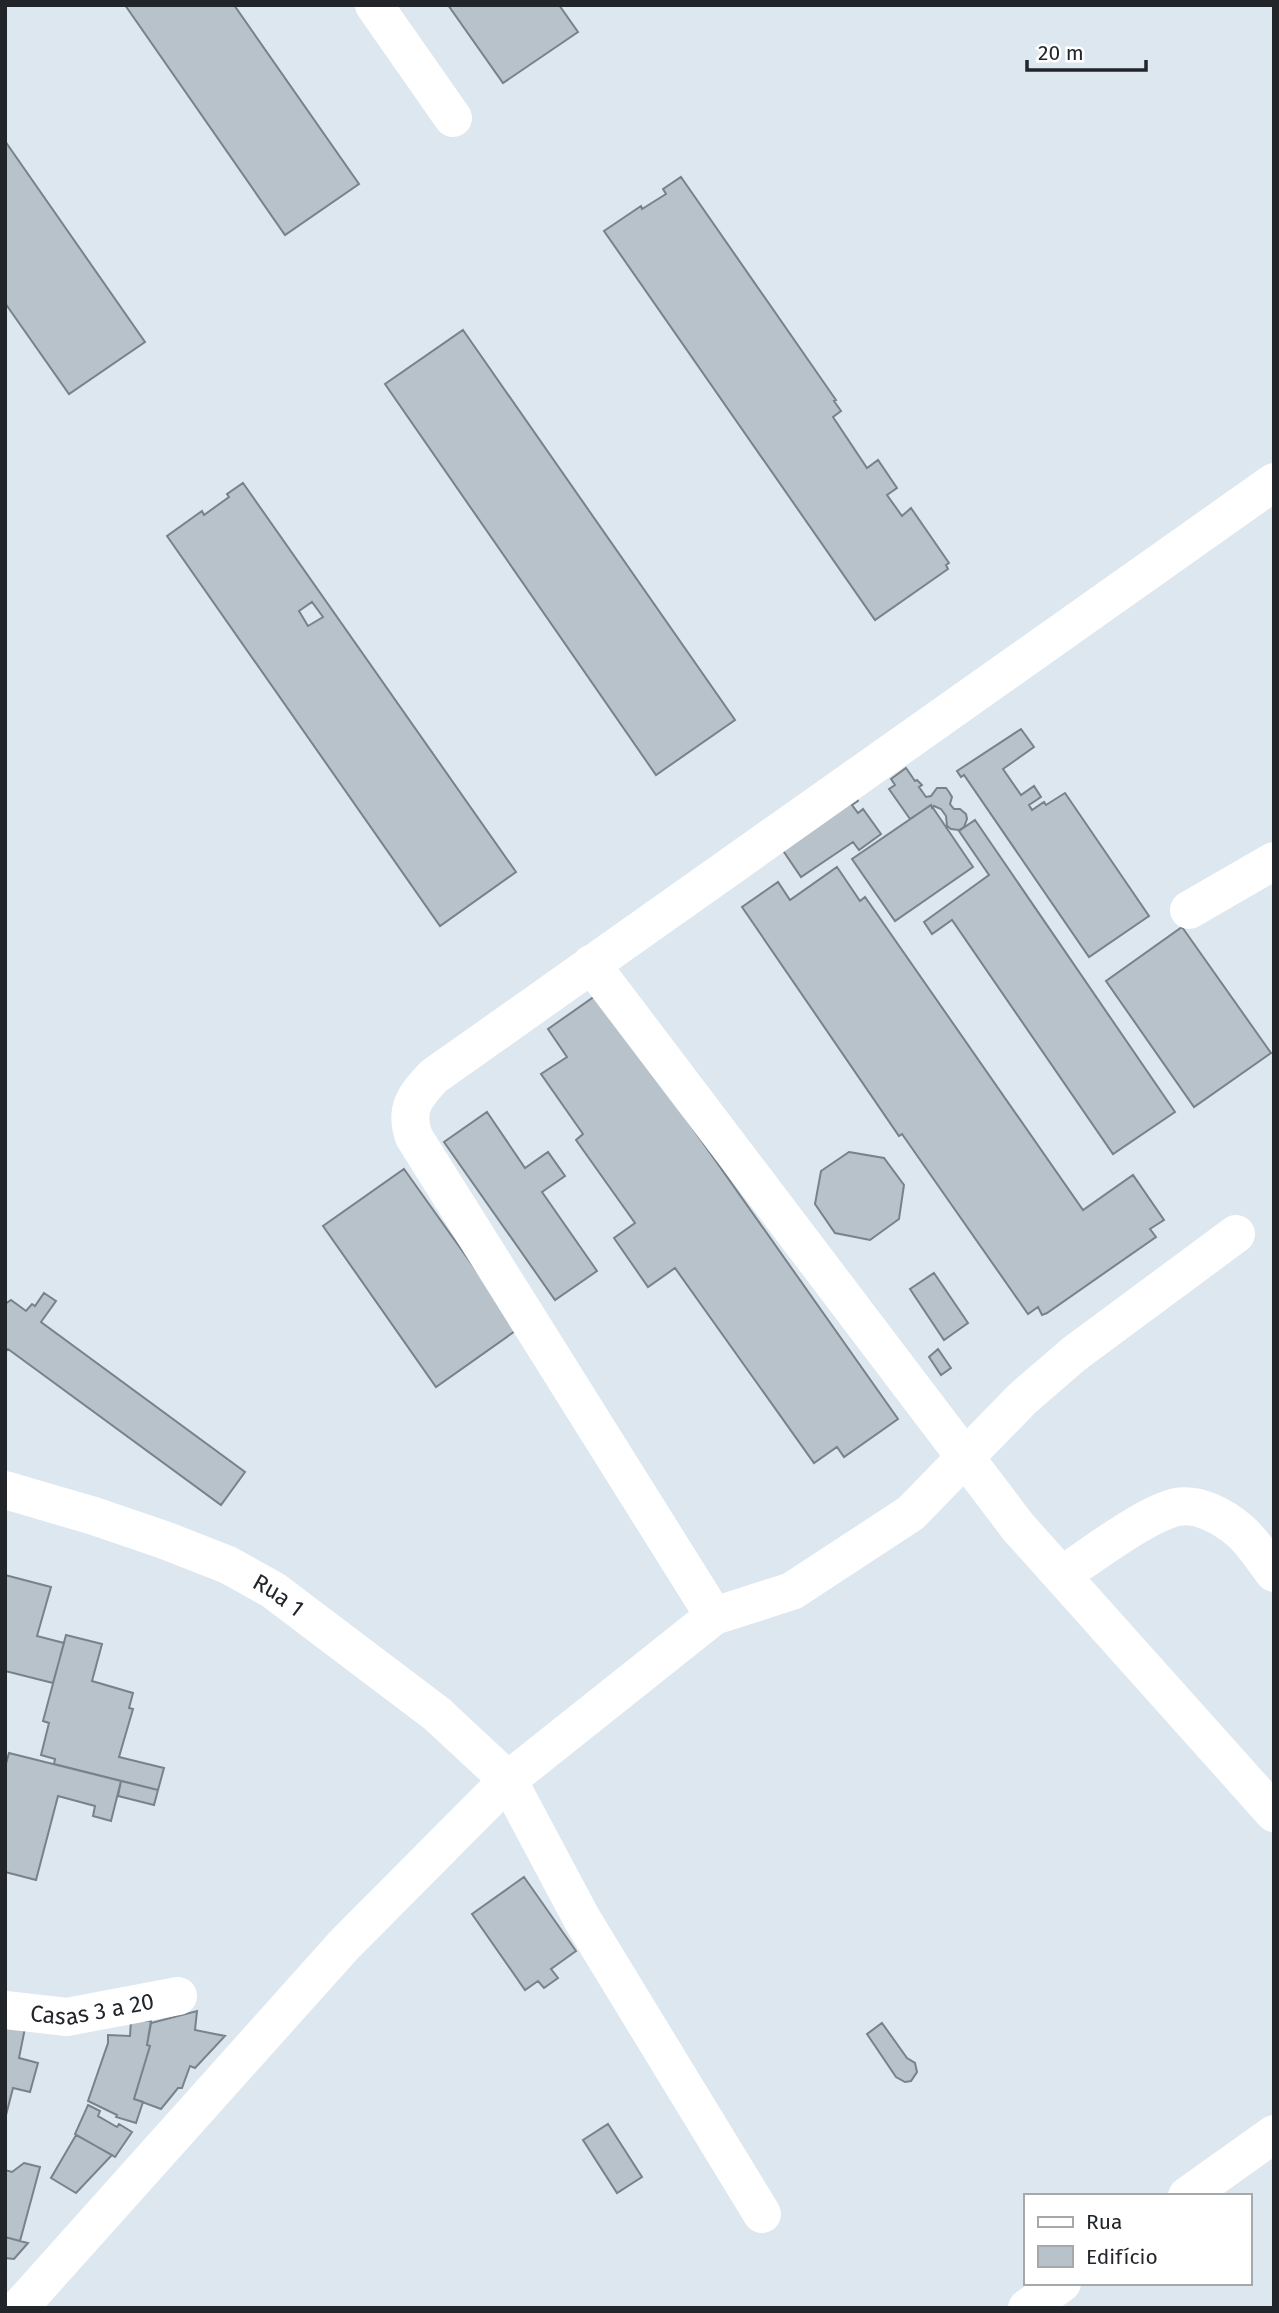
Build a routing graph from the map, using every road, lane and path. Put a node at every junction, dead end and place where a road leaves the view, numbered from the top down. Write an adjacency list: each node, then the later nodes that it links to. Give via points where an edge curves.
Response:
1 (374, 5): 2 (street)
2 (453, 118)
3 (1274, 482): 6 (street)
4 (1274, 861): 5 (street)
5 (1189, 910)
6 (591, 964): 8 (street); 12 (street, via 433,1076 416,1095 410,1125)
7 (1236, 1234): 8 (street, via 1074,1354)
8 (964, 1456): 11 (street); 12 (street, via 911,1513 859,1549 792,1591)
9 (5, 1490): 13 (street, Rua 1, via 167,1541 229,1565 273,1590 437,1714)
10 (1274, 1573): 11 (street, via 1242,1533 1223,1518 1179,1507 1158,1514)
11 (1062, 1575): 14 (street)
12 (714, 1616): 13 (street)
13 (508, 1780): 19 (street, Rua 1, via 582,1919); 21 (street, via 344,1945)
14 (1267, 1792)
15 (178, 1996): 16 (street, Casas 3 a 20, via 67,2017)
16 (5, 2010)
17 (1274, 2134): 18 (street)
18 (1189, 2194)
19 (762, 2214)
20 (1059, 2285): 22 (street)
21 (19, 2308)
22 (1027, 2308)

